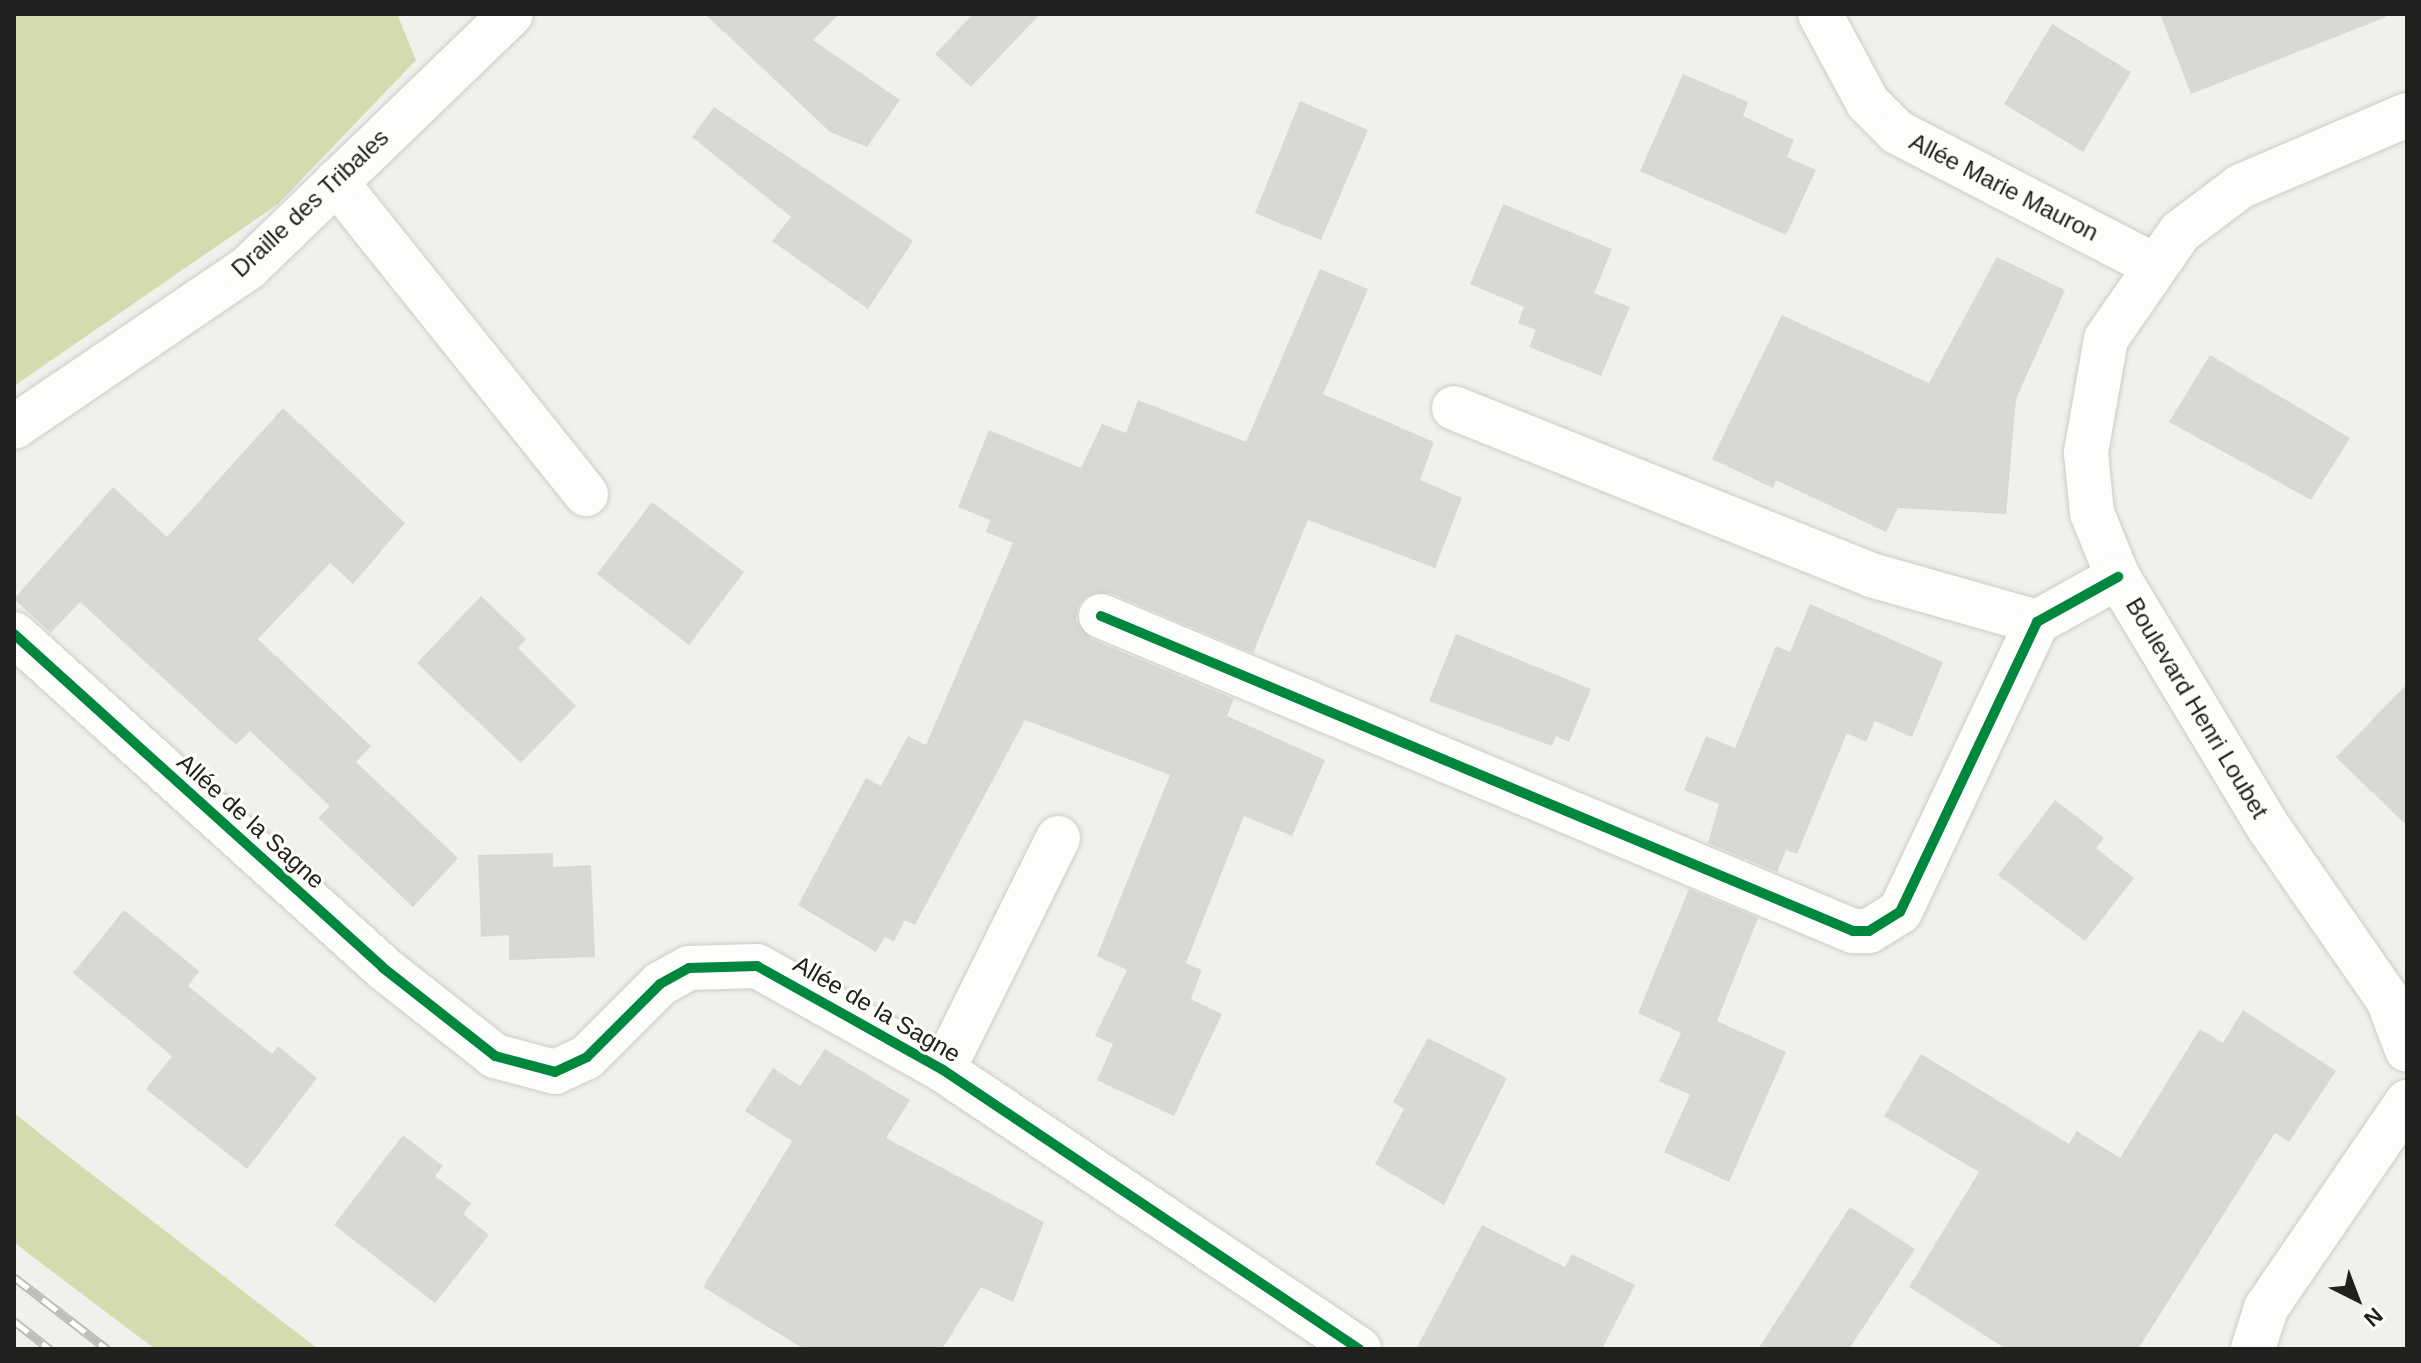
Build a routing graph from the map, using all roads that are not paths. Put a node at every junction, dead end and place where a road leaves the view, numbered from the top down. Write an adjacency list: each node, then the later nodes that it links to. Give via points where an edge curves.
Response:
1 (1820, 14): 5 (street, Allée Marie Mauron, via 1868,103 1897,132)
2 (507, 15): 4 (street, Draille des Tribales)
3 (2407, 115): 5 (street, Boulevard Henri Loubet, via 2241,186 2180,232)
4 (336, 182): 7 (street, Draille des Tribales, via 249,267); 8 (street)
5 (2152, 264): 9 (street, Boulevard Henri Loubet, via 2106,339 2090,402 2092,513)
6 (1454, 408): 11 (street, via 1871,575)
7 (14, 427)
8 (586, 494)
9 (2118, 577): 11 (street); 14 (street, Boulevard Henri Loubet, via 2269,828 2388,1000)
10 (1101, 616): 11 (street, via 1853,931 1886,924 1900,912)
11 (2037, 622)
12 (14, 634): 15 (street, Allée de la Sagne, via 382,967 495,1056 555,1072 614,1037 660,984 689,968 723,962 757,966 802,985)
13 (1058, 838): 15 (street)
14 (2407, 1050)
15 (943, 1070): 17 (street, Allée de la Sagne)
16 (2407, 1102): 18 (street, via 2271,1300)
17 (1359, 1349)
18 (2253, 1349)

